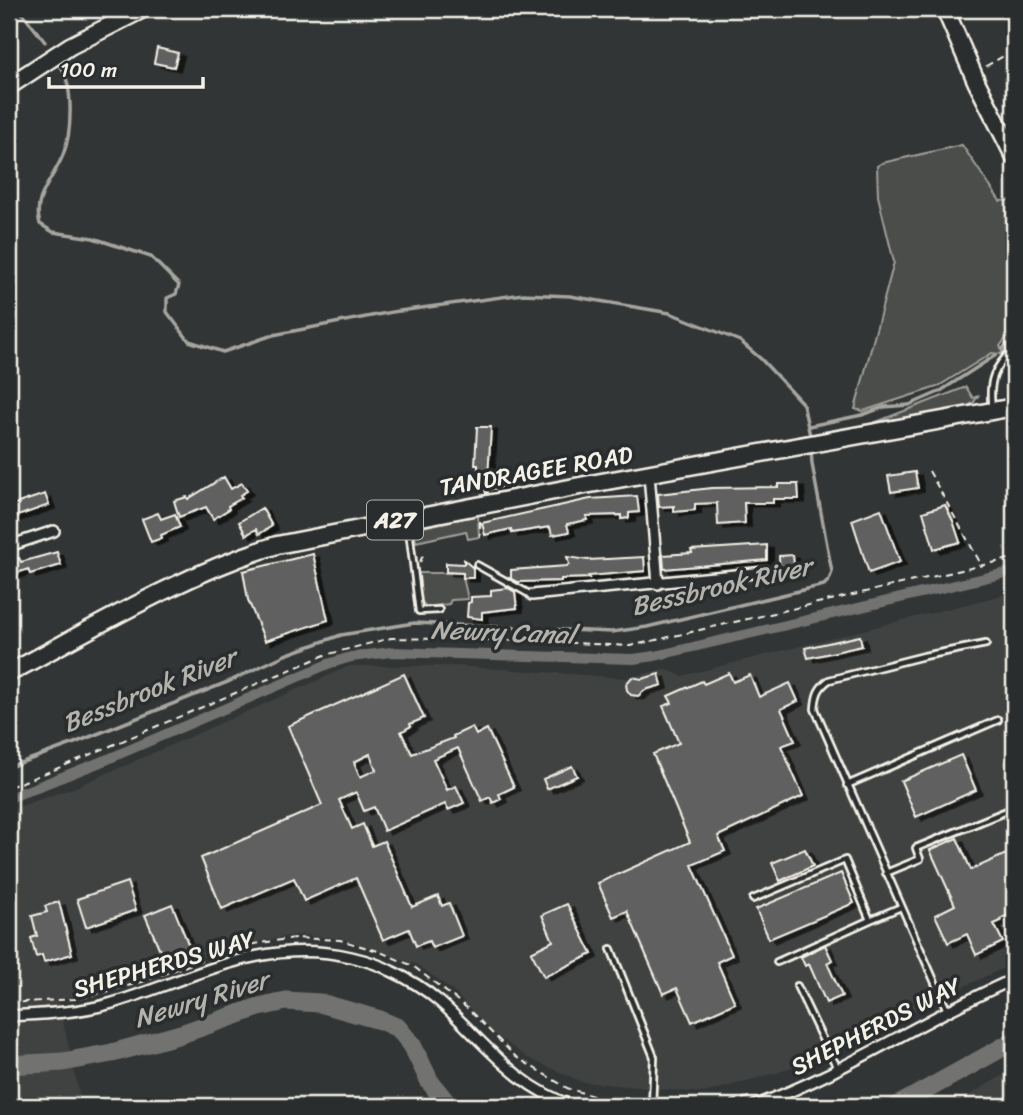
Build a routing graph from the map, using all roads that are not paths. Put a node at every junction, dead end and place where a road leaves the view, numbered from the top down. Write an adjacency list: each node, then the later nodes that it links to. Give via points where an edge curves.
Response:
1 (143, 9): 3 (highway, via 70,46)
2 (944, 10): 4 (highway)
3 (9, 86)
4 (1014, 156)
5 (1014, 348): 7 (lane, via 992,376)
6 (1014, 407): 7 (highway, TANDRAGEE ROAD / A27)
7 (992, 411): 8 (highway, TANDRAGEE ROAD / A27)
8 (649, 474): 9 (highway, TANDRAGEE ROAD / A27); 14 (street)
9 (408, 518): 16 (lane, via 419,611); 18 (highway, TANDRAGEE ROAD / A27, via 250,554 183,582)
10 (54, 531): 11 (street)
11 (9, 546)
12 (477, 565): 15 (lane)
13 (765, 572): 14 (street)
14 (658, 584): 15 (street)
15 (532, 595)
16 (439, 610)
17 (986, 644): 20 (lane, via 853,673 822,685 815,709)
18 (9, 673)
19 (998, 720): 20 (lane)
20 (848, 785): 22 (lane)
21 (1014, 808): 22 (lane, via 916,849 920,859)
22 (886, 873): 24 (lane)
23 (753, 899): 25 (lane, via 845,860)
24 (901, 907): 25 (lane); 30 (lane)
25 (870, 920): 27 (lane)
26 (611, 949): 33 (lane, via 654,1057)
27 (778, 962)
28 (1014, 979): 30 (street, SHEPHERDS WAY)
29 (797, 986): 32 (lane)
30 (947, 1010): 32 (street, SHEPHERDS WAY)
31 (9, 1016): 34 (street, SHEPHERDS WAY, via 106,1005 245,957 277,952 332,953 387,968 413,982 439,1001 511,1073)
32 (838, 1068): 35 (street, SHEPHERDS WAY)
33 (652, 1104)
34 (573, 1106)
35 (754, 1106)

